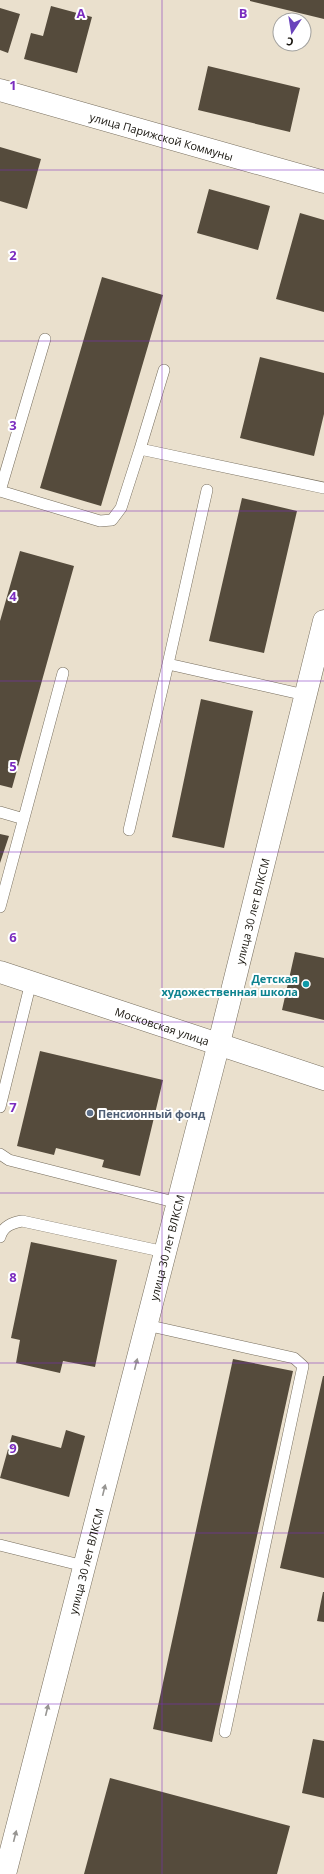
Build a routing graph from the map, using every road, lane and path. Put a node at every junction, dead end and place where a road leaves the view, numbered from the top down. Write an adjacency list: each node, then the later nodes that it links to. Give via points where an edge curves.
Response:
1 (0, 90): 2 (street, улица Парижской Коммуны)
2 (324, 182)
3 (44, 339): 8 (lane)
4 (164, 370): 5 (lane)
5 (140, 449): 6 (lane); 8 (lane, via 120,508 112,520 100,521)
6 (324, 488)
7 (208, 490): 10 (lane)
8 (0, 492)
9 (324, 624): 12 (street, улица 30 лет ВЛКСМ)
10 (168, 664): 12 (lane); 15 (lane)
11 (63, 673): 14 (lane)
12 (305, 695): 19 (street, улица 30 лет ВЛКСМ)
13 (0, 812): 14 (lane)
14 (24, 819): 16 (lane)
15 (129, 830)
16 (0, 907)
17 (0, 972): 18 (street, Московская улица)
18 (31, 982): 19 (street, Московская улица); 21 (lane)
19 (219, 1044): 20 (street, Московская улица); 23 (street, улица 30 лет ВЛКСМ)
20 (324, 1079)
21 (0, 1107)
22 (0, 1154): 23 (lane, via 8,1160)
23 (178, 1202): 25 (street, улица 30 лет ВЛКСМ)
24 (0, 1237): 25 (lane, via 1,1231 12,1223 22,1221)
25 (165, 1252): 26 (street, улица 30 лет ВЛКСМ)
26 (146, 1325): 28 (street, улица 30 лет ВЛКСМ, one-way to 26); 29 (lane, via 294,1358 303,1366)
27 (0, 1544): 28 (lane)
28 (84, 1566): 30 (street, улица 30 лет ВЛКСМ, one-way to 28)
29 (225, 1732)
30 (5, 1874)

